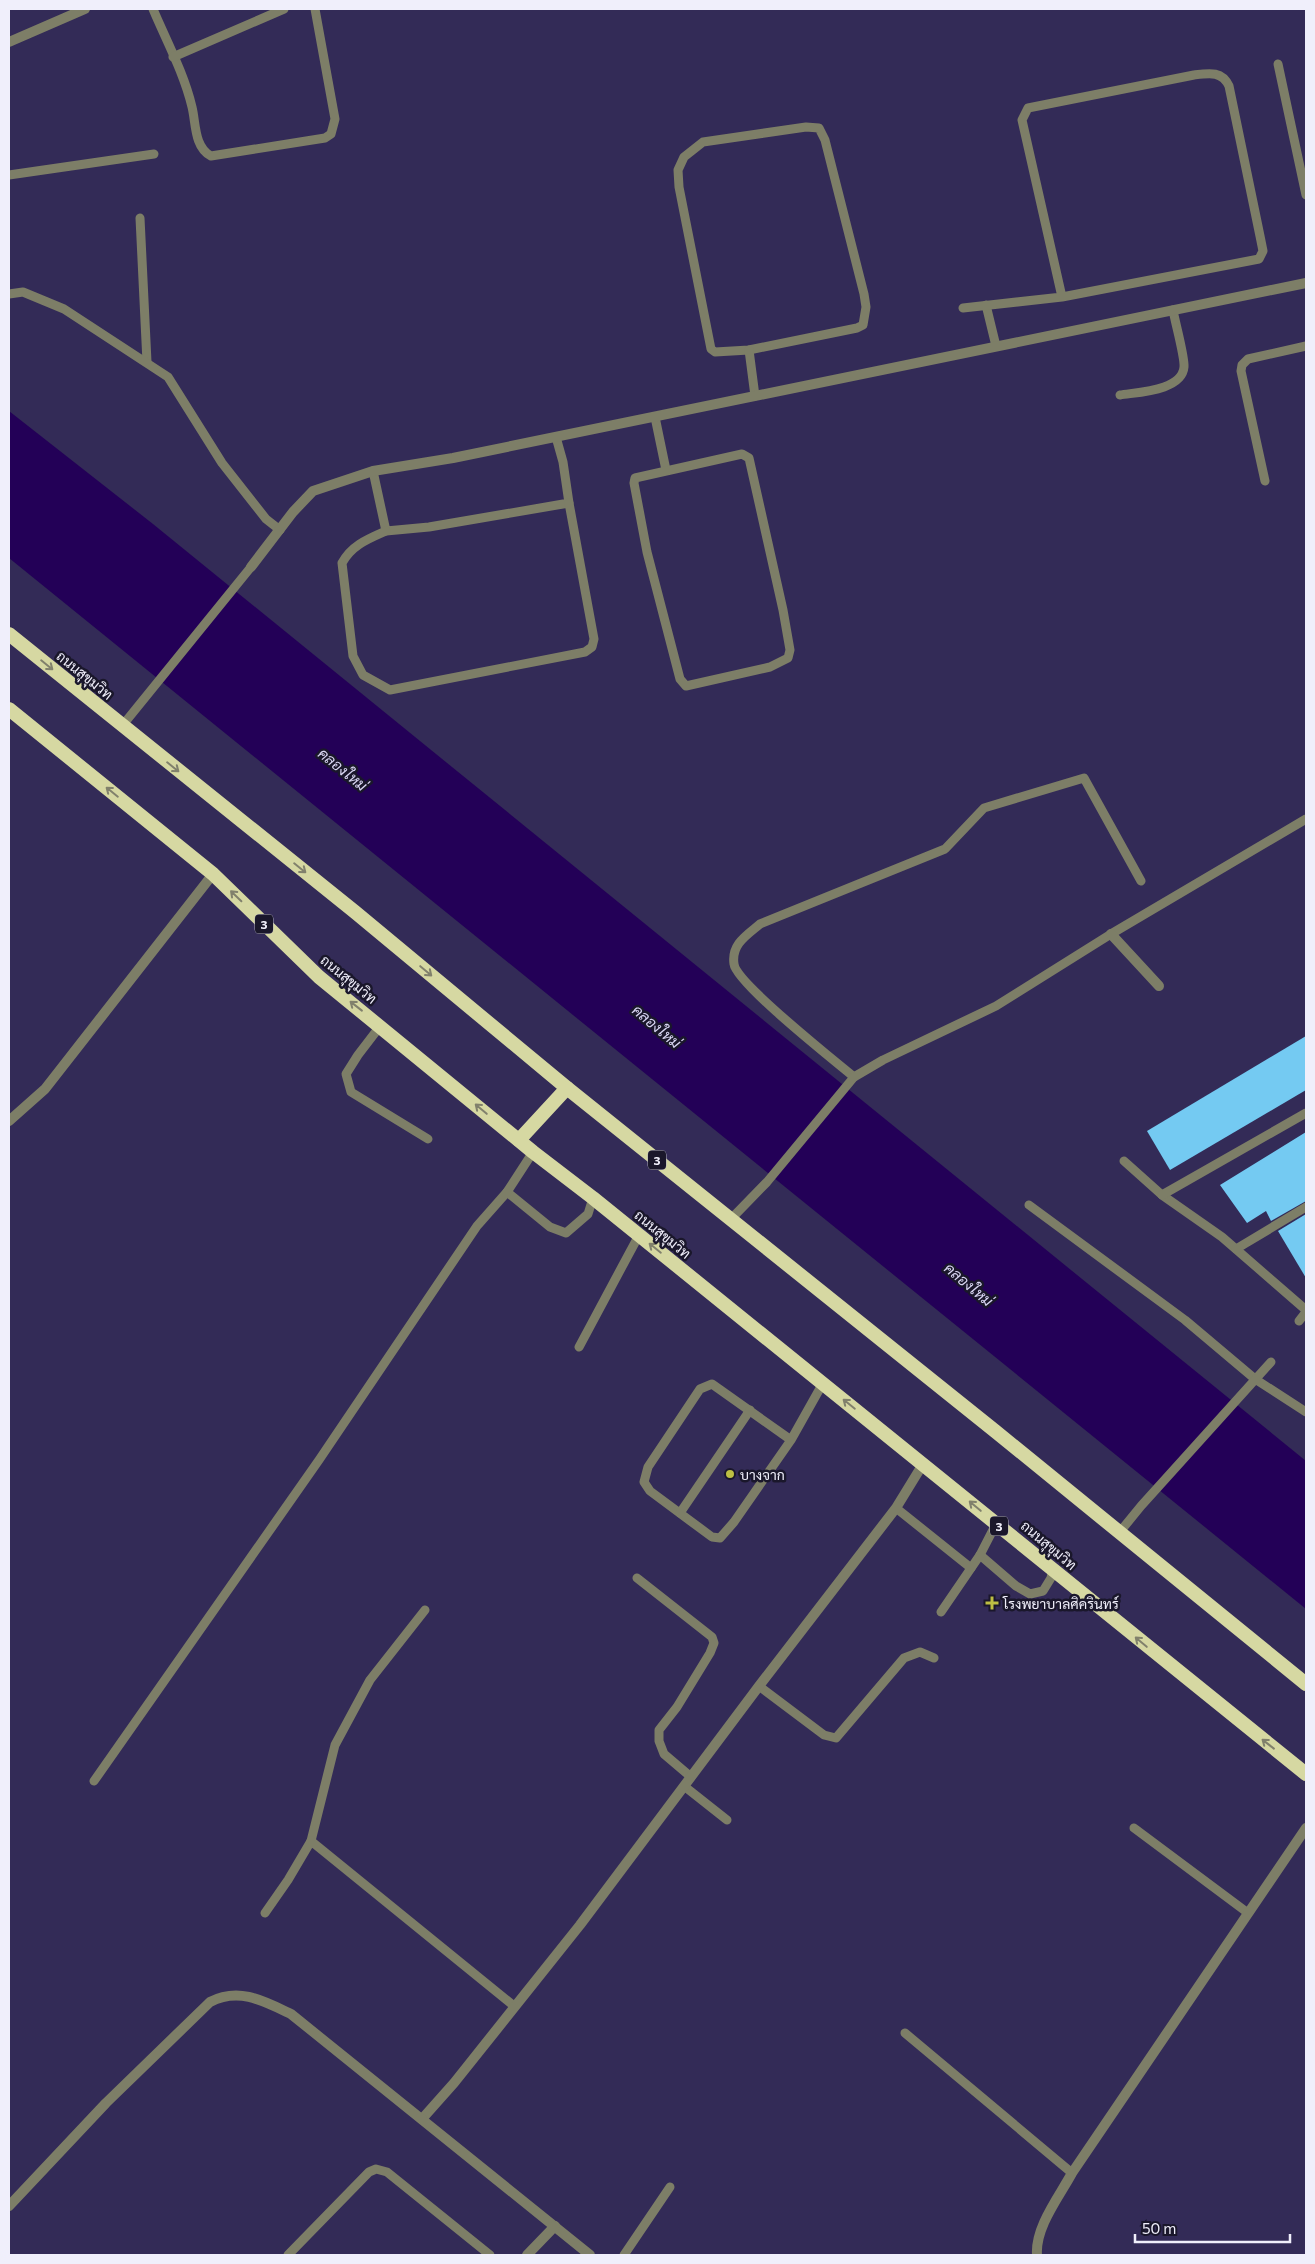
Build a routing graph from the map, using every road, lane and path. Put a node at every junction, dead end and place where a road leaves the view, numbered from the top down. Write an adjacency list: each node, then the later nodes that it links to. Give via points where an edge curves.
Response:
1 (85, 9): 5 (street)
2 (152, 9): 6 (lane)
3 (284, 9): 6 (lane)
4 (315, 9): 6 (lane, via 335,119 331,134 325,138 211,156 202,148 196,134 192,107)
5 (9, 42)
6 (174, 57)
7 (1278, 64): 10 (lane)
8 (154, 154): 9 (lane)
9 (9, 175)
10 (1306, 196)
11 (140, 218): 21 (lane)
12 (1306, 283): 17 (street)
13 (9, 294): 21 (lane, via 23,292 64,309)
14 (1062, 297): 14 (lane, via 1259,259 1263,251 1230,86 1225,78 1214,73 1194,75 1028,108 1022,120); 15 (lane)
15 (986, 305): 16 (lane); 18 (lane)
16 (963, 308)
17 (1173, 310): 18 (street); 22 (lane, via 1184,368 1178,380 1161,389)
18 (996, 346): 23 (street)
19 (1306, 346): 28 (lane, via 1248,359 1242,365)
20 (749, 350): 20 (lane, via 857,328 866,320 864,294 826,140 818,128 703,142 684,157 678,170 711,349 715,352); 23 (lane)
21 (147, 362): 30 (lane, via 168,377 230,475 266,519)
22 (1120, 395)
23 (755, 396): 24 (street)
24 (655, 416): 25 (street); 26 (lane)
25 (556, 437): 27 (street); 29 (lane)
26 (666, 470): 26 (lane, via 742,454 748,458 782,610 790,650 788,658 770,667 686,686 680,679 647,552 634,483 635,478)
27 (372, 471): 30 (street, via 313,491); 31 (lane)
28 (1265, 481)
29 (569, 503): 31 (lane, via 429,527); 31 (lane, via 594,639 592,647 585,652 390,690 363,675 353,656 342,563 359,543)
30 (280, 530): 32 (street)
31 (386, 531)
32 (251, 567): 35 (lane)
33 (9, 634): 35 (highway, ถนนสุขุมวิท / 3, one-way to 35)
34 (11, 715): 37 (highway, ถนนสุขุมวิท / 3, one-way to 34)
35 (122, 726): 43 (highway, ถนนสุขุมวิท / 3, one-way to 43, via 355,912)
36 (1306, 819): 39 (lane)
37 (213, 874): 41 (highway, ถนนสุขุมวิท / 3, one-way to 37, via 319,977); 45 (street, via 45,1089)
38 (1141, 881): 42 (lane, via 1084,778 984,808 945,849 760,924 738,943 734,968)
39 (1112, 934): 40 (street); 42 (lane, via 996,1006 883,1060)
40 (1159, 986)
41 (381, 1026): 46 (lane, via 346,1074 351,1092); 47 (highway, ถนนสุขุมวิท / 3, one-way to 41)
42 (852, 1081): 55 (lane, via 767,1182)
43 (567, 1088): 47 (highway); 55 (highway, ถนนสุขุมวิท / 3)
44 (1306, 1113): 51 (lane)
45 (9, 1121)
46 (428, 1139)
47 (519, 1140): 48 (highway, ถนนสุขุมวิท / 3)
48 (533, 1152): 50 (lane); 52 (highway, ถนนสุขุมวิท / 3)
49 (1124, 1161): 51 (lane)
50 (507, 1192): 52 (lane, via 550,1227 566,1233 588,1214); 83 (lane, via 477,1226 320,1460)
51 (1162, 1195): 57 (lane)
52 (592, 1198): 56 (highway, ถนนสุขุมวิท / 3)
53 (1029, 1205): 62 (lane, via 1185,1320)
54 (1306, 1207): 57 (lane)
55 (731, 1219): 71 (highway, ถนนสุขุมวิท / 3)
56 (639, 1236): 60 (lane); 63 (highway, ถนนสุขุมวิท / 3, one-way to 56)
57 (1236, 1250): 58 (lane)
58 (1306, 1311): 59 (lane)
59 (1299, 1321)
60 (579, 1347)
61 (1271, 1362): 62 (lane)
62 (1255, 1379): 65 (lane); 71 (lane)
63 (823, 1384): 66 (lane); 67 (highway, ถนนสุขุมวิท / 3, one-way to 63)
64 (750, 1410): 66 (lane); 69 (lane); 69 (lane, via 712,1384 700,1389 645,1474 644,1482 650,1491)
65 (1306, 1412)
66 (791, 1440): 69 (lane, via 720,1538 712,1537)
67 (923, 1464): 68 (street); 70 (highway, ถนนสุขุมวิท / 3, one-way to 67)
68 (896, 1508): 73 (lane); 80 (street)
69 (680, 1513)
70 (996, 1524): 72 (lane); 74 (highway, ถนนสุขุมวิท / 3)
71 (1119, 1533): 79 (highway, ถนนสุขุมวิท / 3)
72 (980, 1555): 73 (lane); 74 (lane, via 1030,1594 1043,1591)
73 (971, 1568): 77 (lane)
74 (1053, 1569): 81 (highway, ถนนสุขุมวิท / 3, one-way to 74)
75 (637, 1578): 82 (lane, via 712,1637 714,1643 677,1707 659,1730 664,1754)
76 (425, 1610): 88 (lane, via 370,1680 335,1745)
77 (941, 1612)
78 (934, 1658): 80 (lane, via 920,1652 904,1658 836,1738 824,1735)
79 (1306, 1684)
80 (759, 1686): 82 (street)
81 (1306, 1774)
82 (691, 1778): 84 (street)
83 (94, 1781)
84 (684, 1786): 85 (lane); 91 (street, via 580,1925)
85 (727, 1820)
86 (1134, 1828): 90 (lane)
87 (1306, 1828): 90 (street)
88 (310, 1842): 89 (lane); 91 (lane)
89 (265, 1913)
90 (1248, 1913): 94 (street)
91 (514, 2006): 93 (street)
92 (905, 2033): 94 (lane)
93 (422, 2119): 96 (street, via 291,2014 260,1999 230,1994 210,2002 199,2012 106,2103); 97 (street)
94 (1072, 2173): 103 (street, via 1042,2228 1036,2246)
95 (670, 2187): 102 (lane)
96 (9, 2206)
97 (555, 2226): 100 (street); 101 (street)
98 (288, 2255): 99 (lane, via 369,2172 376,2169 387,2172)
99 (490, 2255)
100 (527, 2255)
101 (590, 2255)
102 (624, 2255)
103 (1037, 2255)

